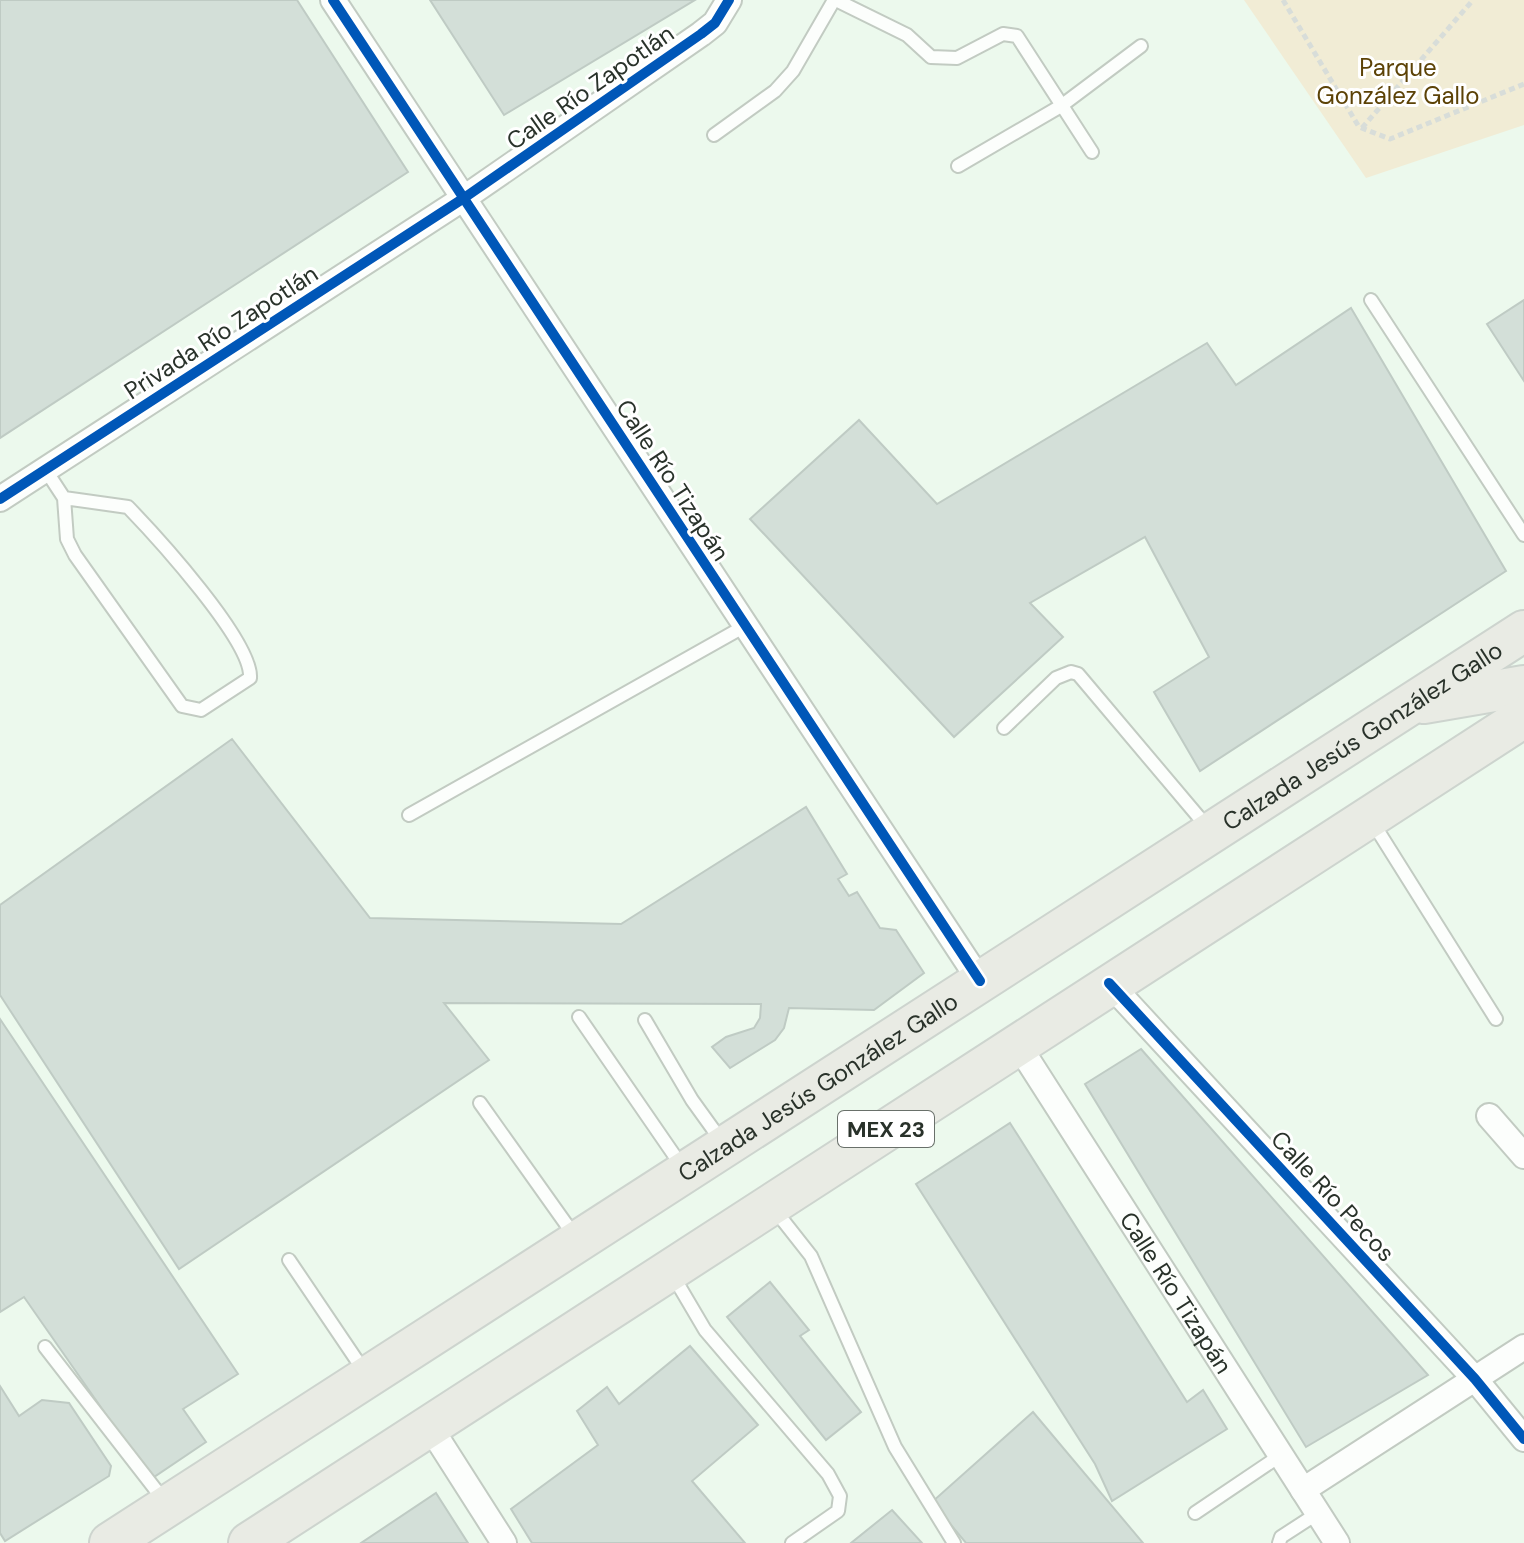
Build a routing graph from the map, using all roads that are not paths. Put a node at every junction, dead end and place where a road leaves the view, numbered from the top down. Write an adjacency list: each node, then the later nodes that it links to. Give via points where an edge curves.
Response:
1 (333, 0): 9 (street, Calle Río Tizapán)
2 (729, 0): 9 (street, Calle Río Zapotlán, via 701,34)
3 (835, 0): 5 (lane, via 907,35 931,57 957,58 1003,34 1017,36); 6 (lane, via 801,59 775,91)
4 (1141, 46): 5 (lane)
5 (1061, 106): 7 (lane); 8 (lane)
6 (714, 135)
7 (1092, 152)
8 (958, 166)
9 (464, 198): 11 (street, Privada Río Zapotlán); 15 (street, Calle Río Tizapán)
10 (1371, 300): 14 (lane)
11 (45, 469): 12 (lane); 13 (street, Privada Río Zapotlán)
12 (64, 498): 12 (lane, via 128,507 208,600 249,659 250,678 201,710 182,706 75,555 67,539)
13 (0, 499)
14 (1524, 535)
15 (745, 626): 21 (lane); 24 (street, Calle Río Tizapán)
16 (1524, 631): 18 (main road, Calzada Jesús González Gallo / MEX 23)
17 (1524, 686): 18 (main road)
18 (1408, 706): 23 (main road, Calzada Jesús González Gallo / MEX 23)
19 (1524, 717): 22 (main road, MEX 23)
20 (1004, 728): 23 (lane, via 1056,678 1078,674)
21 (409, 815)
22 (1369, 816): 25 (main road, MEX 23); 27 (lane)
23 (1213, 834): 24 (main road, Calzada Jesús González Gallo / MEX 23)
24 (980, 981): 32 (main road, Calzada Jesús González Gallo / MEX 23)
25 (1109, 983): 29 (main road, MEX 23); 42 (street, Calle Río Pecos)
26 (579, 1017): 34 (lane)
27 (1496, 1019)
28 (645, 1020): 32 (lane)
29 (1017, 1043): 35 (main road, MEX 23); 45 (street, Calle Río Tizapán)
30 (480, 1103): 36 (lane)
31 (1489, 1116): 33 (street)
32 (725, 1146): 34 (main road, Calzada Jesús González Gallo / MEX 23)
33 (1524, 1156)
34 (685, 1171): 36 (main road, Calzada Jesús González Gallo / MEX 23)
35 (771, 1205): 38 (main road, MEX 23); 54 (lane, via 811,1256 895,1447)
36 (577, 1241): 41 (main road, Calzada Jesús González Gallo / MEX 23)
37 (289, 1260): 41 (lane)
38 (671, 1271): 43 (main road, MEX 23); 53 (lane, via 705,1330 828,1474 840,1496 838,1511)
39 (45, 1347): 47 (lane)
40 (1524, 1347): 42 (street)
41 (368, 1376): 47 (main road, Calzada Jesús González Gallo / MEX 23)
42 (1475, 1379): 44 (street, Calle Río Pecos); 46 (street)
43 (430, 1427): 51 (main road, MEX 23); 52 (street)
44 (1524, 1439)
45 (1281, 1455): 46 (street, Calle Río Tizapán); 48 (lane)
46 (1303, 1490): 49 (street, Calle Río Tizapán)
47 (168, 1506): 50 (main road, Calzada Jesús González Gallo / MEX 23)
48 (1195, 1513)
49 (1318, 1513): 55 (lane); 56 (street, Calle Río Tizapán)
50 (110, 1543)
51 (249, 1543)
52 (504, 1543)
53 (792, 1543)
54 (954, 1543)
55 (1279, 1543)
56 (1337, 1543)

